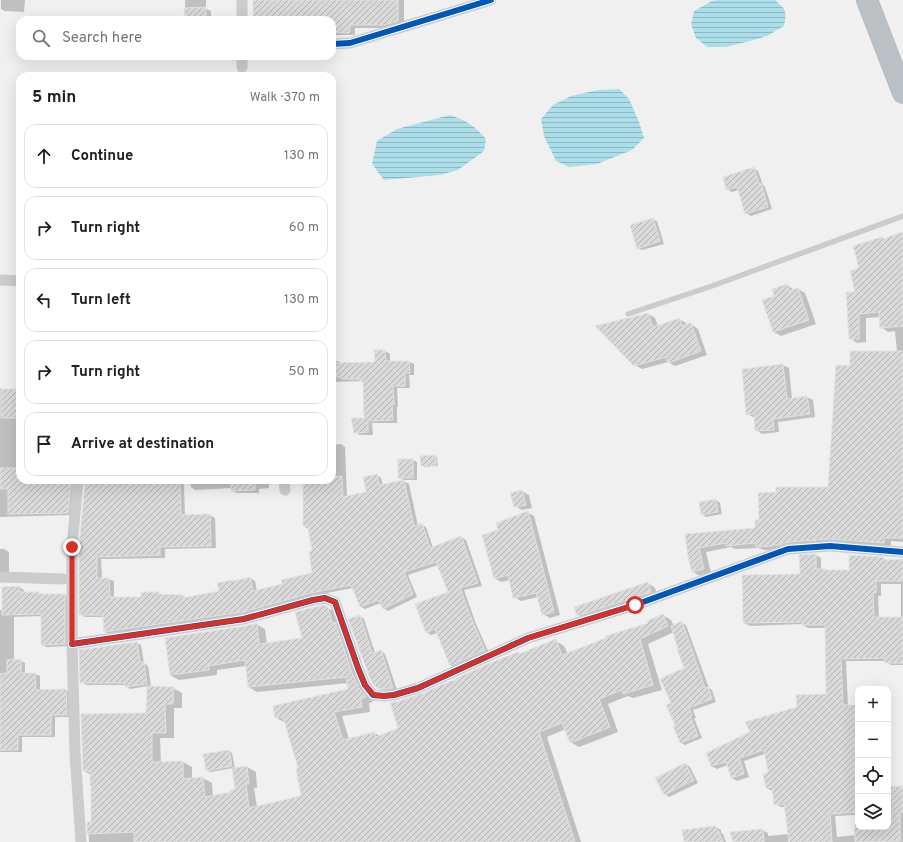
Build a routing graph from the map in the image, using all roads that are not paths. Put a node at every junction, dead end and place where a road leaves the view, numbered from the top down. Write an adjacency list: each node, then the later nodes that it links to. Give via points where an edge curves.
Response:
1 (242, 0): 4 (street)
2 (491, 0): 5 (street, via 350,43)
3 (867, 0): 6 (highway)
4 (242, 16)
5 (336, 44)
6 (903, 93)
7 (903, 216): 10 (lane)
8 (0, 280): 9 (street)
9 (16, 281)
10 (628, 314)
11 (78, 484): 15 (street, via 72,547)
12 (903, 552): 15 (street, via 830,546 788,549 635,605 528,638 418,688 394,695 374,695 365,685 335,602 325,598 244,619)
13 (0, 577): 14 (street)
14 (63, 579)
15 (72, 644): 16 (street)
16 (81, 842)

